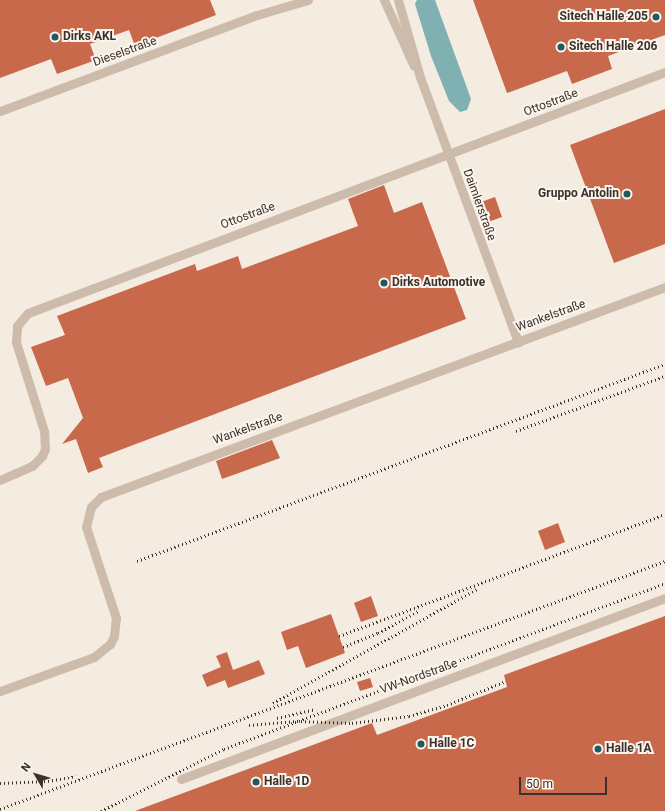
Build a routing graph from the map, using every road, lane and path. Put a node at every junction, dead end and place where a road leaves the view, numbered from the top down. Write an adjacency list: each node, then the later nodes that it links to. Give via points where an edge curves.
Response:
1 (286, 0): 5 (street, Dieselstraße)
2 (308, 0): 5 (street, Dieselstraße)
3 (384, 0): 7 (street, Daimlerstraße)
4 (398, 0): 7 (street, Daimlerstraße)
5 (257, 15): 8 (street, Dieselstraße)
6 (665, 72): 9 (street, Ottostraße)
7 (420, 77): 9 (street, Daimlerstraße)
8 (0, 111)
9 (448, 155): 11 (street, Daimlerstraße); 12 (street, Ottostraße, via 28,313 18,326 16,342 44,431 45,449 32,466)
10 (665, 287): 11 (street, Wankelstraße)
11 (518, 342): 14 (street, Wankelstraße, via 101,497 91,507 86,527 116,618 115,632 110,644 94,657)
12 (0, 480)
13 (665, 598): 15 (street, VW-Nordstraße)
14 (0, 691)
15 (180, 779)

